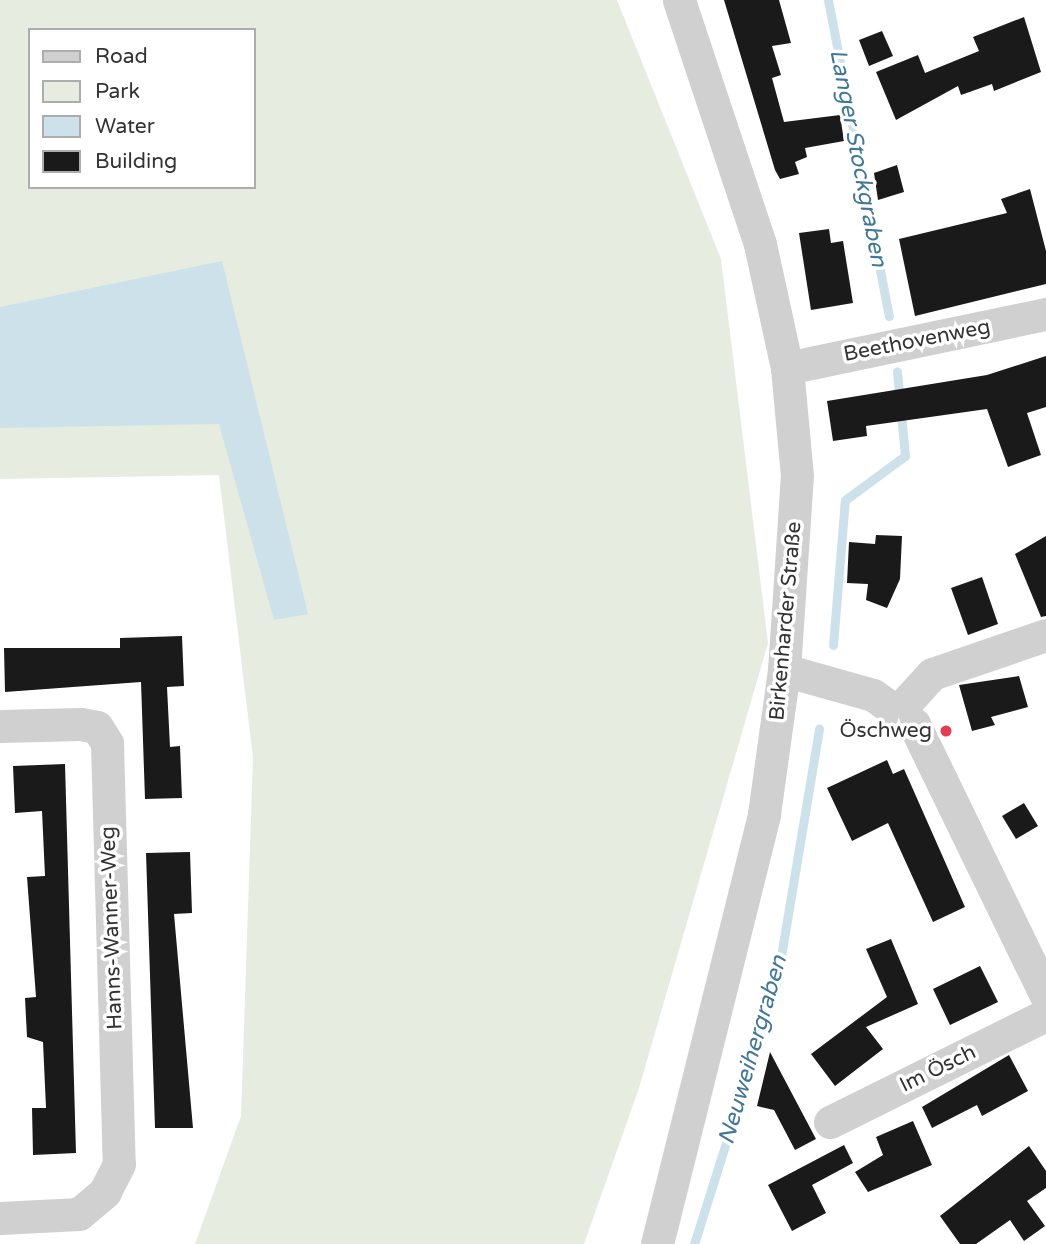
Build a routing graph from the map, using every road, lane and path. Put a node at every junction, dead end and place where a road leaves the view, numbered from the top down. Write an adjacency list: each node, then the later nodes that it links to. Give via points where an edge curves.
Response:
1 (678, 0): 3 (street, Birkenharder Straße, via 737,159)
2 (1046, 314): 3 (street, Beethovenweg)
3 (788, 368): 5 (street, Birkenharder Straße, via 797,476)
4 (1046, 635): 6 (street, via 932,674)
5 (785, 670): 6 (street); 11 (street, Birkenharder Straße, via 764,814)
6 (900, 709): 8 (street, via 933,755)
7 (0, 726): 10 (street, Hanns-Wanner-Weg, via 81,724 97,727 107,743 119,1164 105,1192 79,1214)
8 (1044, 993): 9 (street, Im Ösch)
9 (830, 1122)
10 (0, 1218)
11 (657, 1244)

